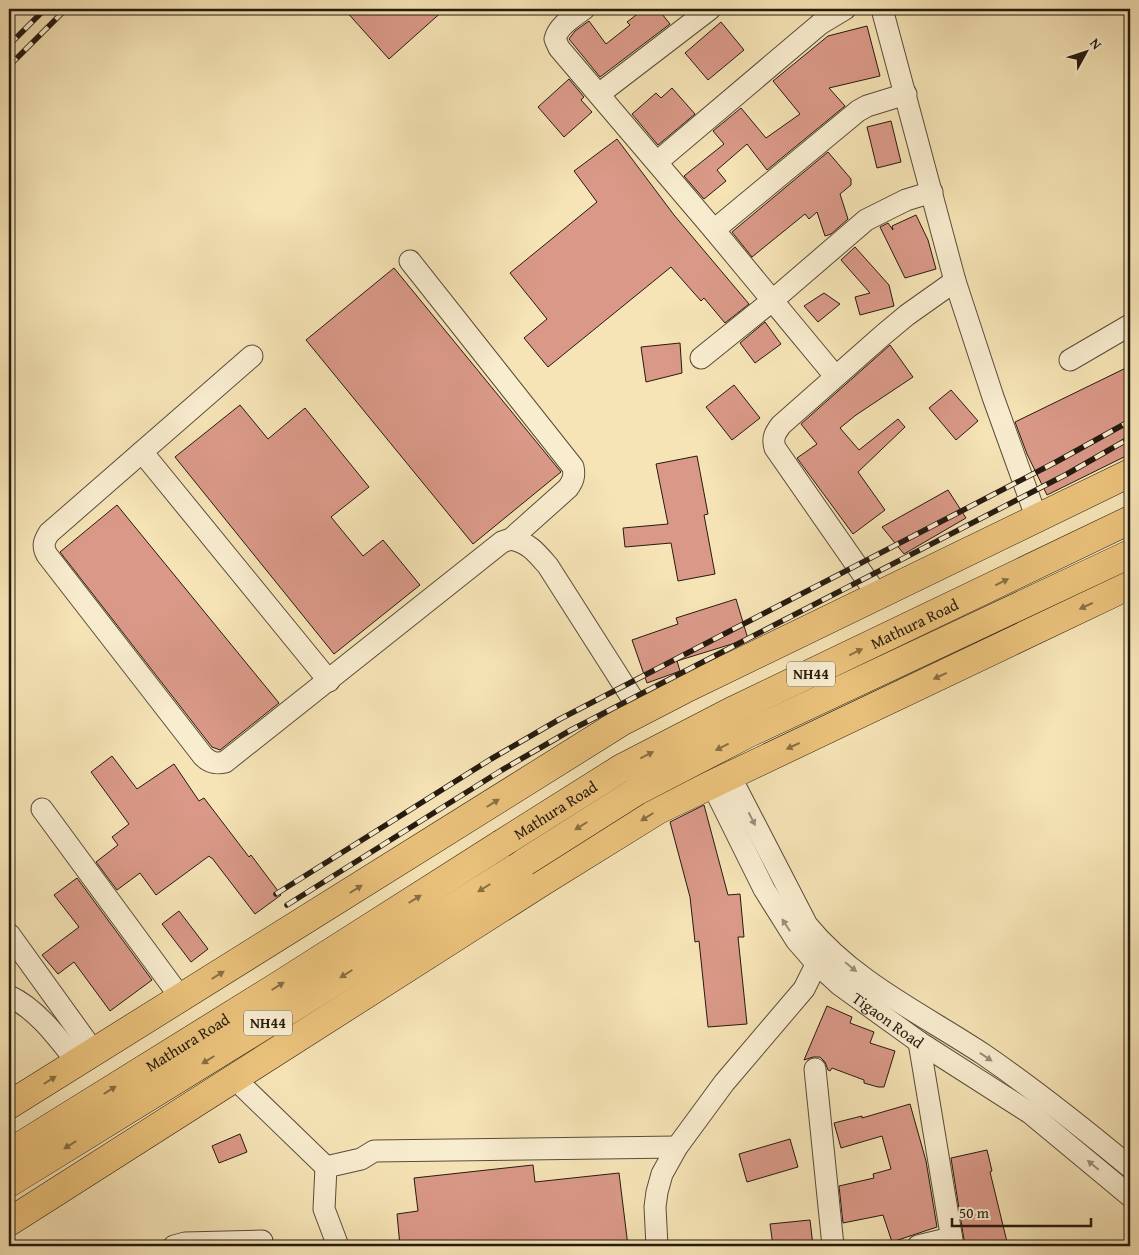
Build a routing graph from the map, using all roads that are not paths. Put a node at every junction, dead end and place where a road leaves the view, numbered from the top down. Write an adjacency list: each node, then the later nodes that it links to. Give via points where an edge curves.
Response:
1 (584, 9): 5 (street, via 562,27 555,40)
2 (710, 9): 5 (street)
3 (845, 9): 7 (street, via 820,24)
4 (882, 9): 6 (street)
5 (599, 94): 7 (street)
6 (906, 94): 8 (street); 9 (street, via 858,111)
7 (657, 162): 9 (street)
8 (932, 192): 11 (street); 12 (street, via 906,200 866,220)
9 (714, 230): 12 (street)
10 (410, 261): 22 (street, via 573,467 573,482 568,488)
11 (955, 280): 17 (street, via 907,315); 20 (street)
12 (773, 300): 15 (street); 17 (street)
13 (1130, 325): 16 (street)
14 (252, 356): 18 (street)
15 (701, 358)
16 (1070, 360)
17 (835, 376): 25 (street, via 775,432 774,448)
18 (142, 452): 26 (street); 26 (street, via 49,533 43,548 203,756 217,764 225,762)
19 (1130, 474): 20 (main road)
20 (1037, 519): 25 (main road)
21 (1130, 520): 40 (main road, Mathura Road / NH44, one-way to 21, bridge, via 628,765 736,709)
22 (511, 539): 26 (street, via 502,542); 27 (street, via 528,545 548,566)
23 (1130, 554): 43 (main road, Mathura Road / NH44, one-way to 43, bridge, via 747,734 638,790)
24 (1130, 585): 28 (main road, one-way to 28)
25 (878, 596): 27 (main road)
26 (329, 681)
27 (641, 712): 33 (main road, one-way to 27)
28 (721, 780): 31 (street, Tigaon Road, via 807,925); 37 (main road, one-way to 37, via 658,810)
29 (42, 809): 33 (street)
30 (9, 934): 35 (street)
31 (821, 955): 34 (street, Tigaon Road, via 840,985); 39 (street, via 804,989 724,1083); 42 (street, Tigaon Road, one-way to 42, via 957,1037 1022,1081)
32 (9, 996): 35 (street, via 21,1002 57,1037)
33 (181, 998): 35 (main road)
34 (920, 1042): 44 (street, Tigaon Road, one-way to 34, via 1030,1113); 47 (street)
35 (86, 1057): 38 (main road, one-way to 35)
36 (815, 1069): 51 (street)
37 (234, 1078): 41 (street); 45 (main road)
38 (9, 1105)
39 (677, 1147): 41 (street, via 374,1151 360,1159); 50 (street, via 662,1174 657,1192)
40 (9, 1153)
41 (326, 1166): 49 (street, via 324,1208)
42 (1130, 1167)
43 (9, 1183)
44 (1130, 1196)
45 (9, 1222)
46 (262, 1241): 48 (street)
47 (952, 1242): 52 (street)
48 (174, 1246)
49 (338, 1246)
50 (657, 1246)
51 (833, 1246)
52 (918, 1246)

